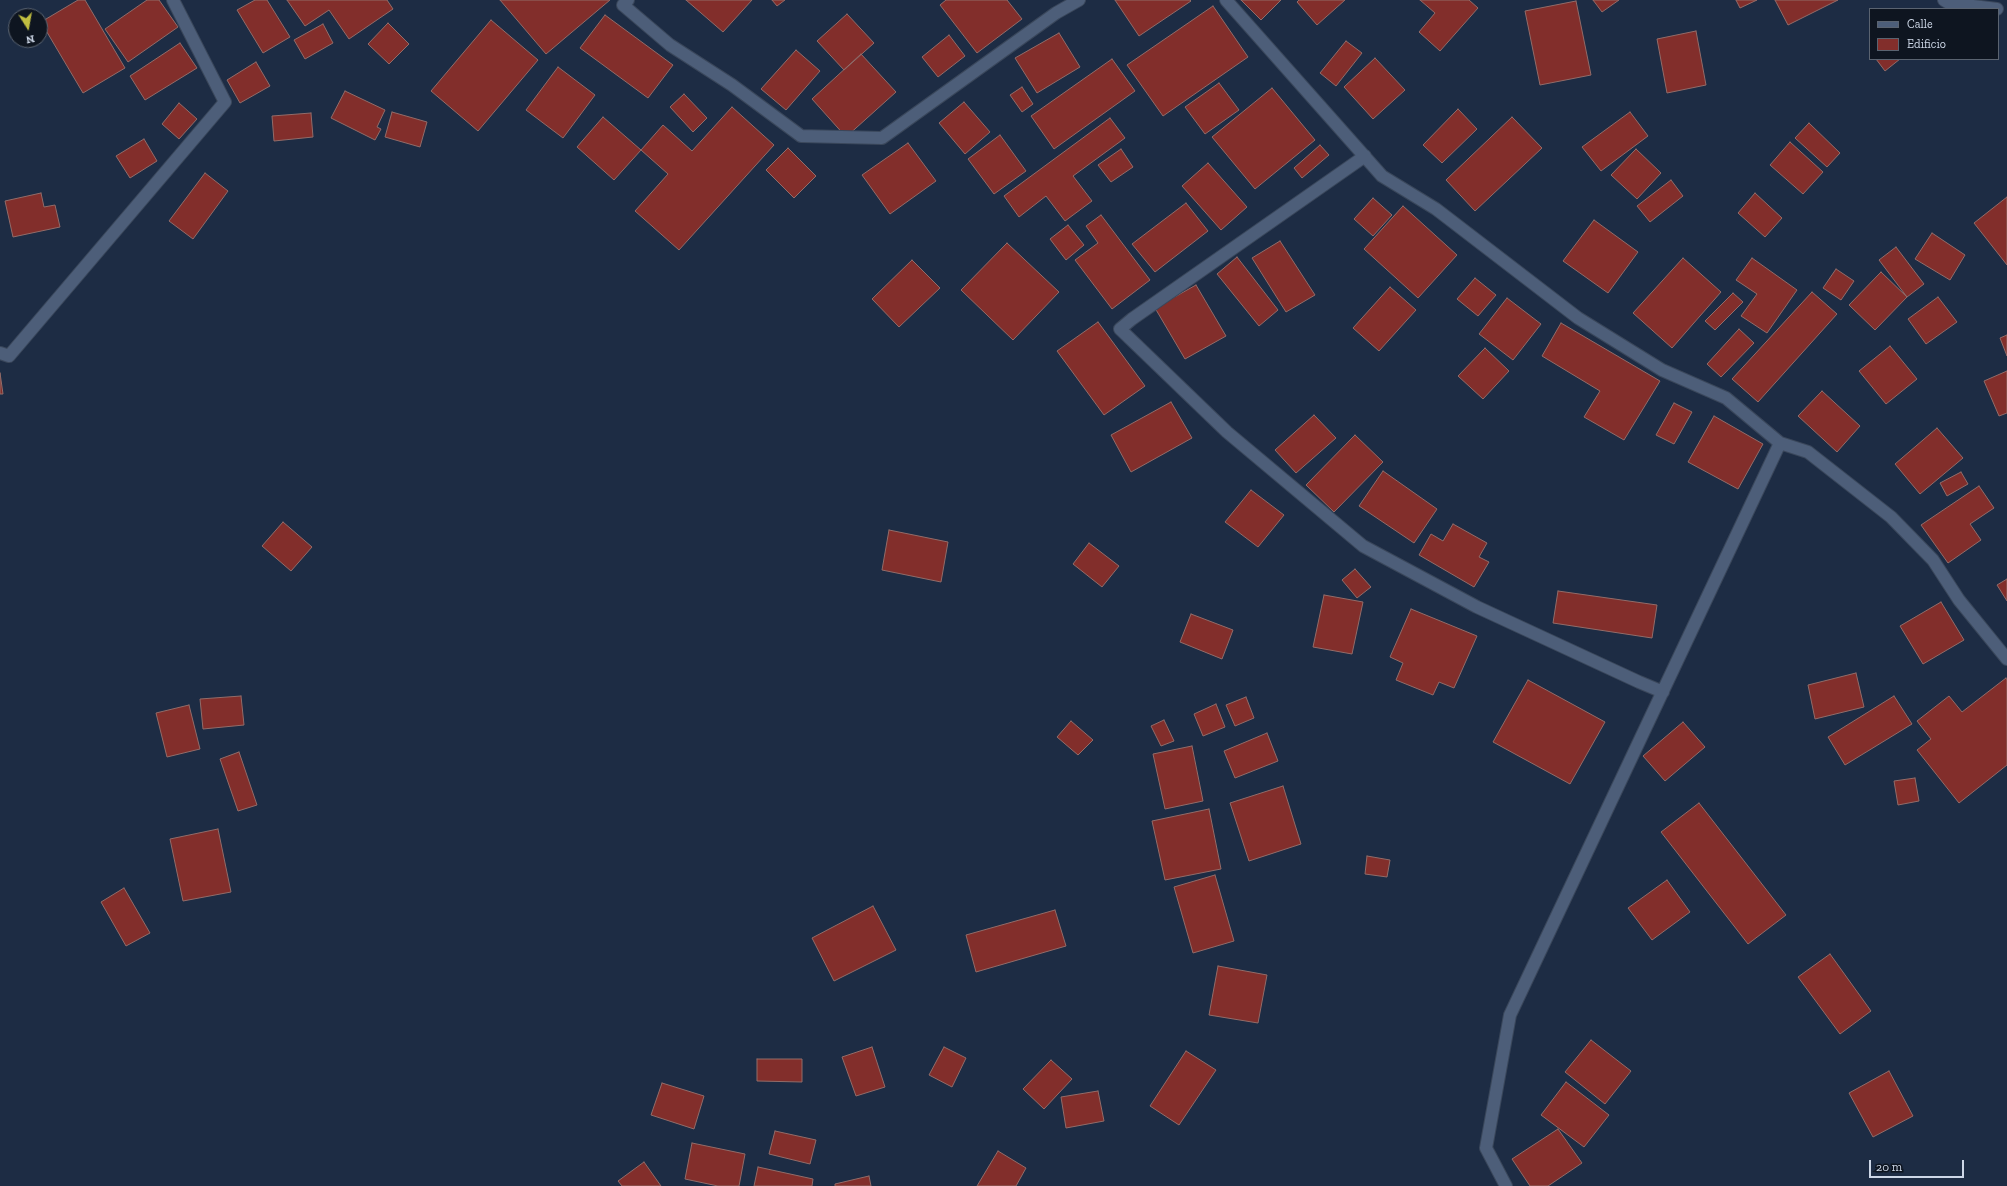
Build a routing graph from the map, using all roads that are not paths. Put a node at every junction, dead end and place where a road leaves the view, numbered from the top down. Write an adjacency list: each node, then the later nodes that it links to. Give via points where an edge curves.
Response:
1 (173, 0): 8 (street, via 225,102 9,356)
2 (628, 0): 3 (street, via 623,5 670,45 732,85 801,136 882,138 1038,26)
3 (1079, 0)
4 (1226, 0): 7 (street)
5 (1944, 0): 6 (street, via 1949,3)
6 (1989, 8)
7 (1365, 156): 9 (street, via 1382,176 1436,209 1578,318 1662,370 1726,398); 11 (street, via 1132,319 1120,330 1227,432 1363,546 1477,607)
8 (0, 353)
9 (1780, 443): 10 (street, via 1808,452 1891,517 1933,560 1959,600); 11 (street)
10 (2007, 659)
11 (1663, 692): 12 (street, via 1510,1015 1486,1148)
12 (1506, 1186)

